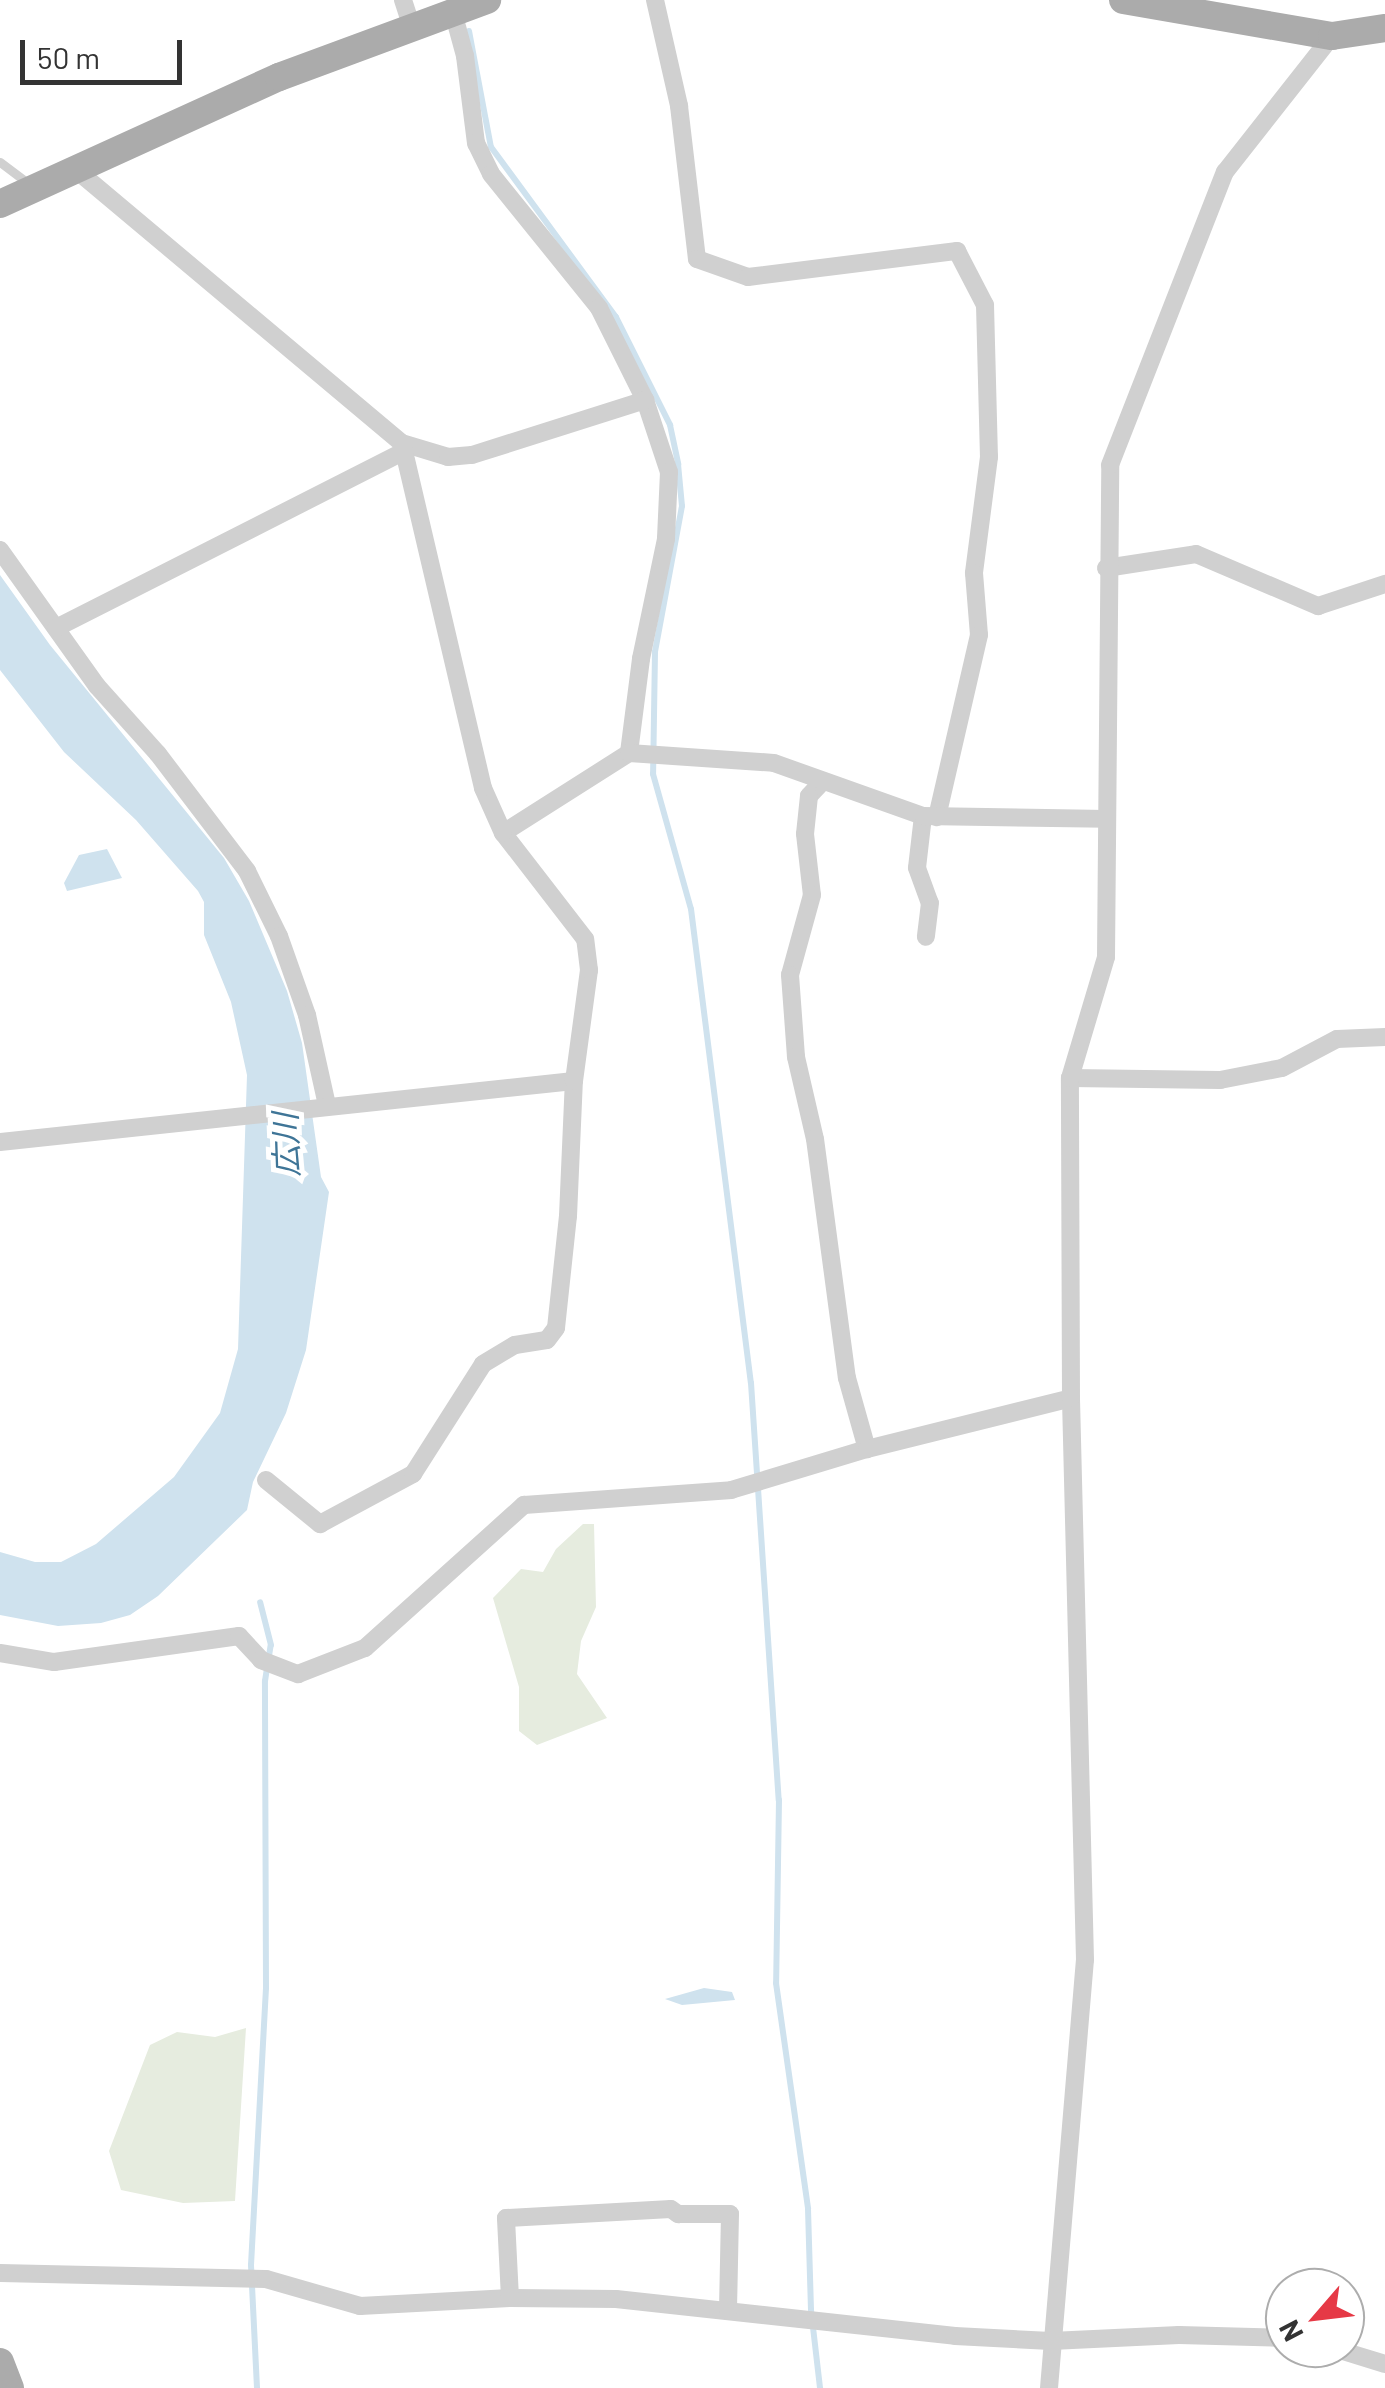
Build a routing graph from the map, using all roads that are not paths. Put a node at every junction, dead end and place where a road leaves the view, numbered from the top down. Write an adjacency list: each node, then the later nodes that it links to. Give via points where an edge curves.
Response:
1 (487, 0): 4 (main road)
2 (655, 0): 20 (street, via 679,106 697,258 748,277 957,251 985,305 989,457 974,574 980,635)
3 (1123, 0): 7 (main road)
4 (452, 12): 5 (main road); 12 (street, via 476,142 491,174 600,308)
5 (408, 14): 9 (main road)
6 (1385, 28): 7 (main road)
7 (1332, 36): 15 (street, via 1225,172 1110,466)
8 (0, 162): 10 (lane)
9 (74, 168): 10 (main road); 13 (street)
10 (34, 188): 11 (main road)
11 (0, 204)
12 (644, 400): 13 (street, via 472,456); 18 (street, via 668,472 666,540)
13 (404, 447): 17 (street); 22 (street, via 483,788)
14 (0, 550): 17 (street)
15 (1106, 568): 16 (street, via 1196,554 1318,606); 21 (street)
16 (1385, 584)
17 (56, 628): 27 (street, via 247,871 306,1015)
18 (628, 753): 19 (street, via 774,763); 22 (street)
19 (822, 782): 20 (street); 30 (street, via 809,796 804,834 812,894 790,975 796,1057 815,1139 848,1378)
20 (930, 816): 21 (street); 23 (street, via 917,868 930,903)
21 (1106, 819): 25 (street, via 1106,957)
22 (503, 833): 26 (street, via 585,939 589,970)
23 (926, 937)
24 (1385, 1037): 25 (street, via 1337,1039 1282,1068 1220,1080)
25 (1070, 1078): 29 (street)
26 (574, 1082): 27 (street); 31 (street, via 556,1328 546,1340 492,1356 413,1474 320,1524)
27 (322, 1105): 28 (street)
28 (0, 1142)
29 (1072, 1398): 30 (street); 37 (street, via 1084,1960)
30 (867, 1449): 32 (street, via 731,1490 524,1504 364,1648 298,1674 260,1660 240,1636 54,1662)
31 (266, 1480)
32 (0, 1653)
33 (0, 2273): 34 (street, via 266,2279 360,2306)
34 (510, 2298): 35 (street); 35 (street, via 506,2218 671,2209 730,2214)
35 (728, 2310): 37 (street)
36 (1265, 2337): 37 (street)
37 (1051, 2341): 40 (street)
38 (0, 2362): 39 (main road)
39 (10, 2388)
40 (1049, 2388)

